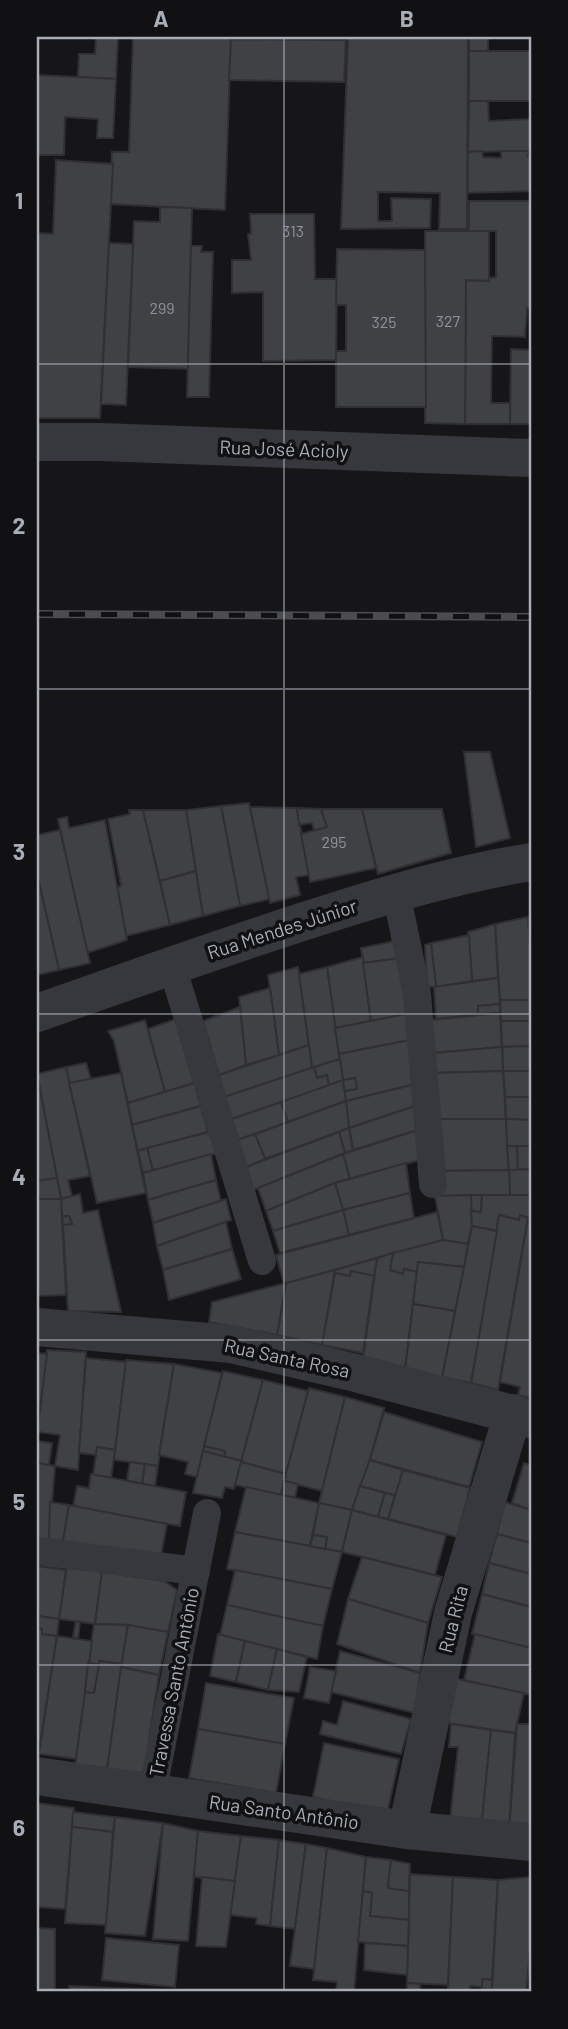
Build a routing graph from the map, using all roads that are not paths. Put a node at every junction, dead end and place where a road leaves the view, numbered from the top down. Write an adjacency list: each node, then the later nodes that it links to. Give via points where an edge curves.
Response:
1 (37, 442): 2 (street, Rua José Acioly)
2 (531, 458)
3 (531, 862): 4 (street, Rua Mendes Júnior)
4 (396, 892): 5 (street, Rua Mendes Júnior); 7 (lane, via 417,994)
5 (172, 966): 6 (street, Rua Mendes Júnior); 8 (lane)
6 (37, 1013)
7 (433, 1184)
8 (262, 1261)
9 (37, 1327): 10 (street, Rua Santa Rosa, via 231,1344)
10 (522, 1416): 16 (street, Rua Rita, via 453,1613)
11 (207, 1513): 13 (lane, Travessa Santo Antônio)
12 (37, 1551): 13 (lane, Travessa Santo Antônio)
13 (196, 1571): 15 (lane, Travessa Santo Antônio)
14 (37, 1776): 15 (street, Rua Santo Antônio)
15 (152, 1794): 16 (street, Rua Santo Antônio)
16 (407, 1830): 17 (street, Rua Santo Antônio)
17 (531, 1842)

